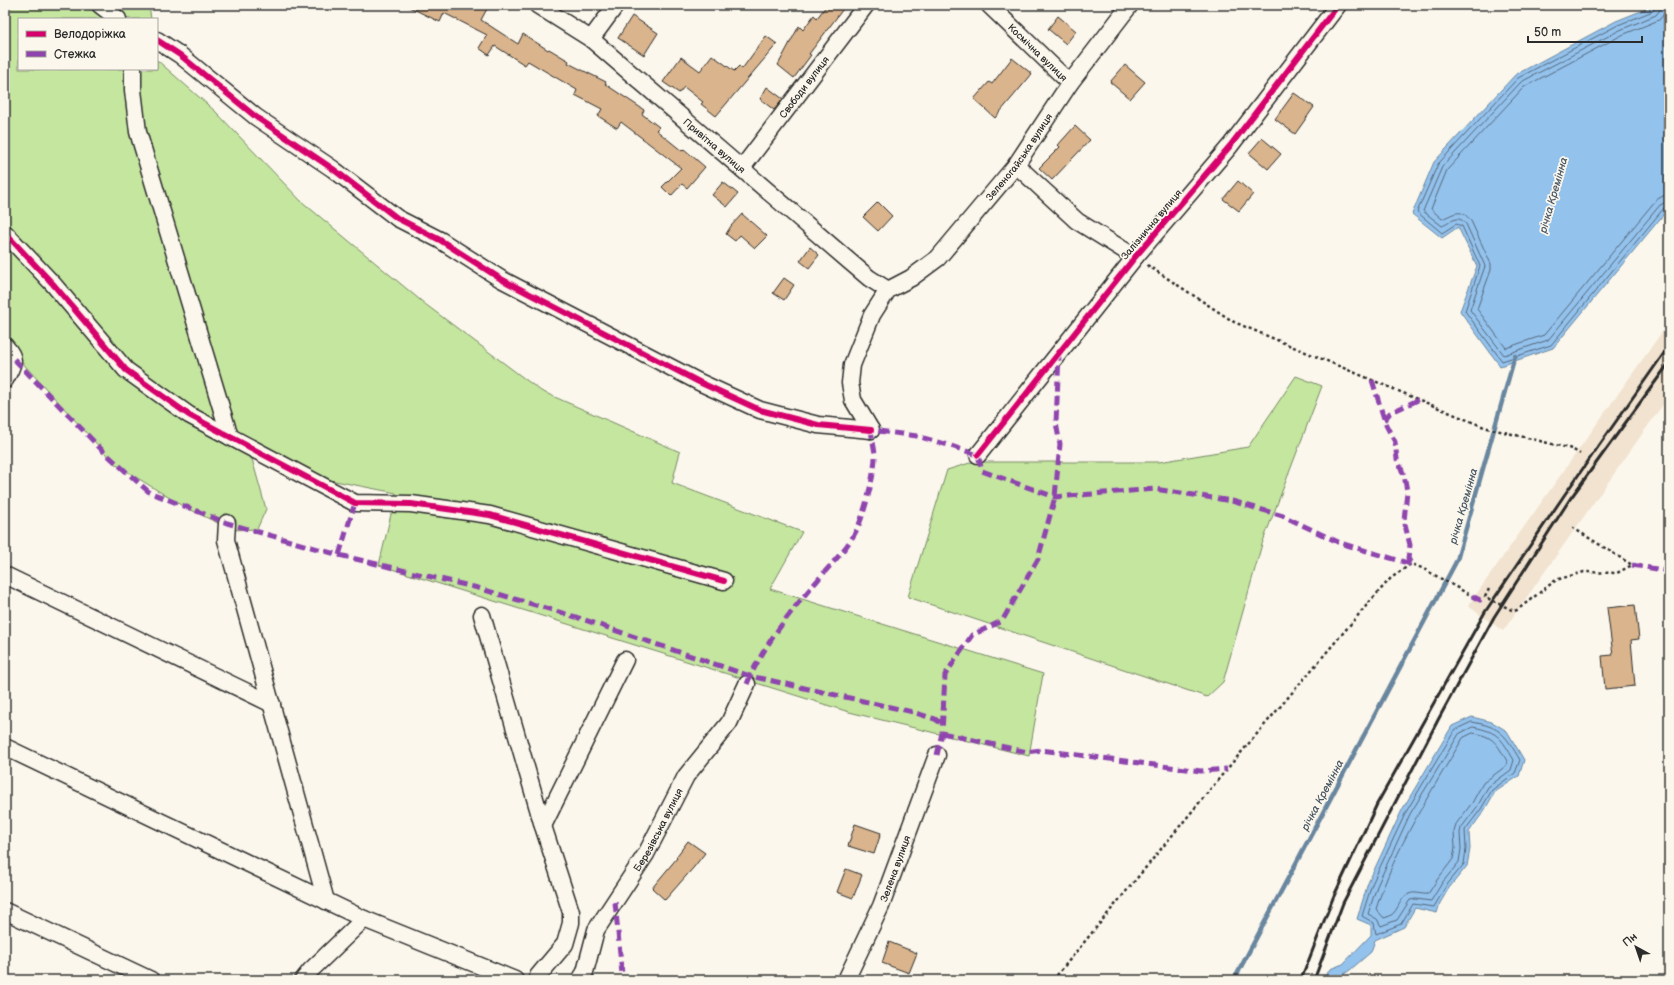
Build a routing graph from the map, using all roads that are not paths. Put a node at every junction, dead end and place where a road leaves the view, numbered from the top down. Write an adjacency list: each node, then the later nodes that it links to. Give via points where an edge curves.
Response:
1 (100, 5): 8 (street)
2 (537, 5): 9 (street, Привітна вулиця)
3 (616, 5): 9 (street)
4 (866, 5): 14 (street, Свободи вулиця)
5 (989, 5): 12 (street, Космічна вулиця)
6 (1130, 5): 12 (street, Зеленогайська вулиця)
7 (1338, 5): 16 (street, Залізнична вулиця, via 1230,146)
8 (117, 18)
9 (591, 39): 14 (street, Привітна вулиця)
10 (158, 41): 17 (street, via 180,55 256,117 397,218 440,240 501,279 699,382 760,410 818,425 871,430 853,400 850,383 852,365 872,315)
11 (133, 70): 20 (street, via 138,132)
12 (1070, 83): 13 (street, Зеленогайська вулиця)
13 (1016, 165): 16 (street, via 1077,221); 17 (street, Зеленогайська вулиця, via 938,258 911,278)
14 (742, 168): 17 (street, Привітна вулиця, via 859,269)
15 (5, 233): 20 (street, via 53,284 126,370 189,415)
16 (1135, 257): 21 (street, Залізнична вулиця)
17 (888, 290)
18 (5, 346): 19 (street, via 14,359)
19 (5, 380)
20 (230, 437): 24 (street, via 355,503 411,504 490,514)
21 (978, 455)
22 (227, 523): 28 (street, via 226,540)
23 (5, 575): 28 (street)
24 (724, 581)
25 (482, 615): 31 (street)
26 (626, 660): 31 (street)
27 (747, 684): 39 (street, Березівська вулиця, via 729,723 686,776 646,854 596,930 585,972)
28 (272, 704): 32 (street)
29 (5, 747): 32 (street)
30 (937, 754): 40 (street, Зелена вулиця, via 881,906)
31 (543, 826): 38 (street, via 571,912 571,923 565,944 538,976)
32 (326, 901): 34 (street)
33 (5, 911): 35 (street)
34 (364, 919): 36 (street); 37 (street)
35 (151, 980)
36 (303, 980)
37 (515, 980)
38 (538, 980)
39 (580, 980)
40 (846, 980)

